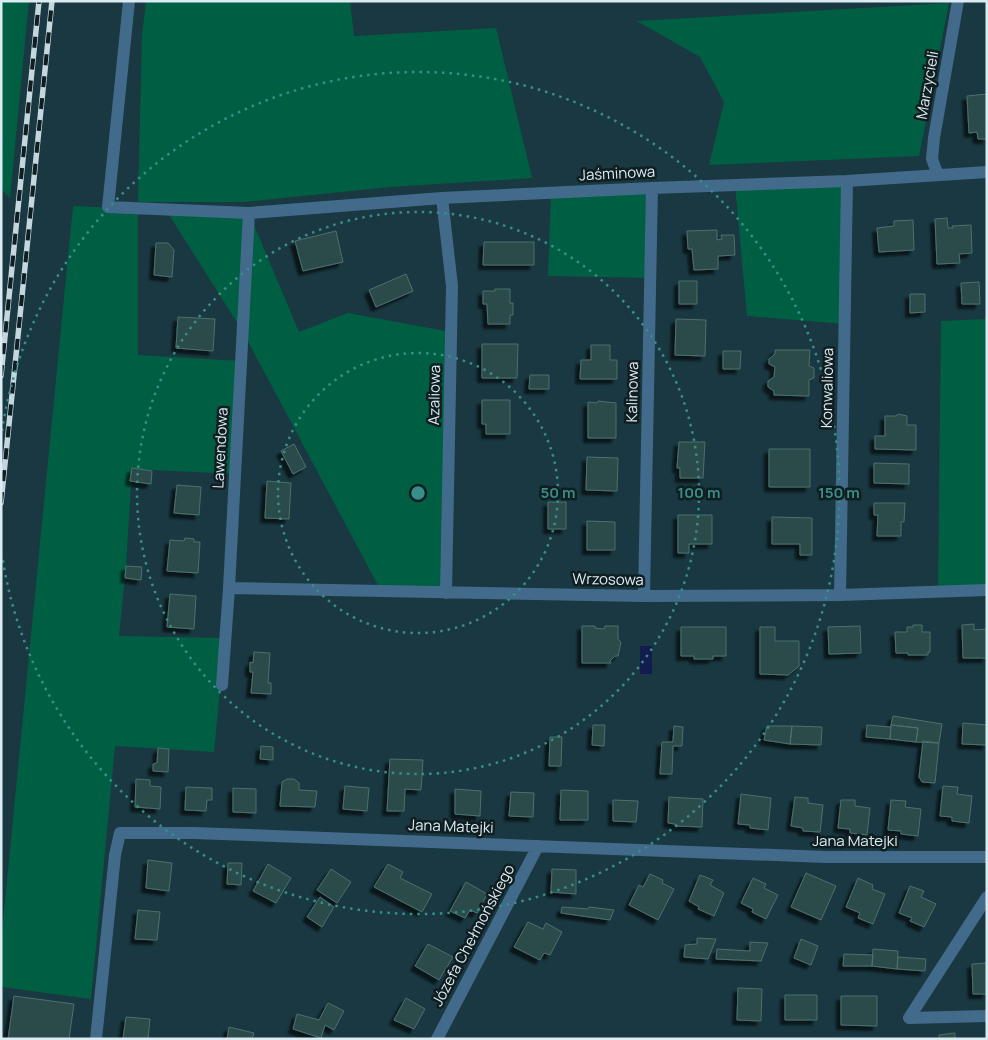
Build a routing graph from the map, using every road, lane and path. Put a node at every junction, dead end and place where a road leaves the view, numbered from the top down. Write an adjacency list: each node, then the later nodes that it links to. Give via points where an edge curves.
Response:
1 (128, 1): 8 (street, Jaśminowa, via 108,207)
2 (958, 1): 4 (street, Marzycieli, via 934,138 932,159)
3 (987, 172): 4 (street, Jaśminowa)
4 (938, 175): 5 (street, Jaśminowa)
5 (847, 182): 6 (street, Jaśminowa); 12 (street, Konwaliowa)
6 (652, 188): 7 (street, Jaśminowa); 13 (street, Kalinowa)
7 (442, 198): 8 (street, Jaśminowa); 11 (street, Azaliowa, via 452,286)
8 (249, 214): 9 (street, Lawendowa)
9 (229, 588): 11 (street, Wrzosowa); 14 (street, Lawendowa)
10 (987, 590): 12 (street, Wrzosowa)
11 (446, 593): 13 (street, Wrzosowa)
12 (840, 595): 13 (street, Wrzosowa)
13 (644, 596)
14 (222, 685)
15 (538, 846): 16 (street, Jana Matejki, via 826,857); 19 (street, Jana Matejki, via 120,833); 20 (street, Józefa Chełmońskiego)
16 (987, 856)
17 (987, 897): 18 (street, via 909,1018)
18 (987, 1016)
19 (96, 1039)
20 (437, 1039)

